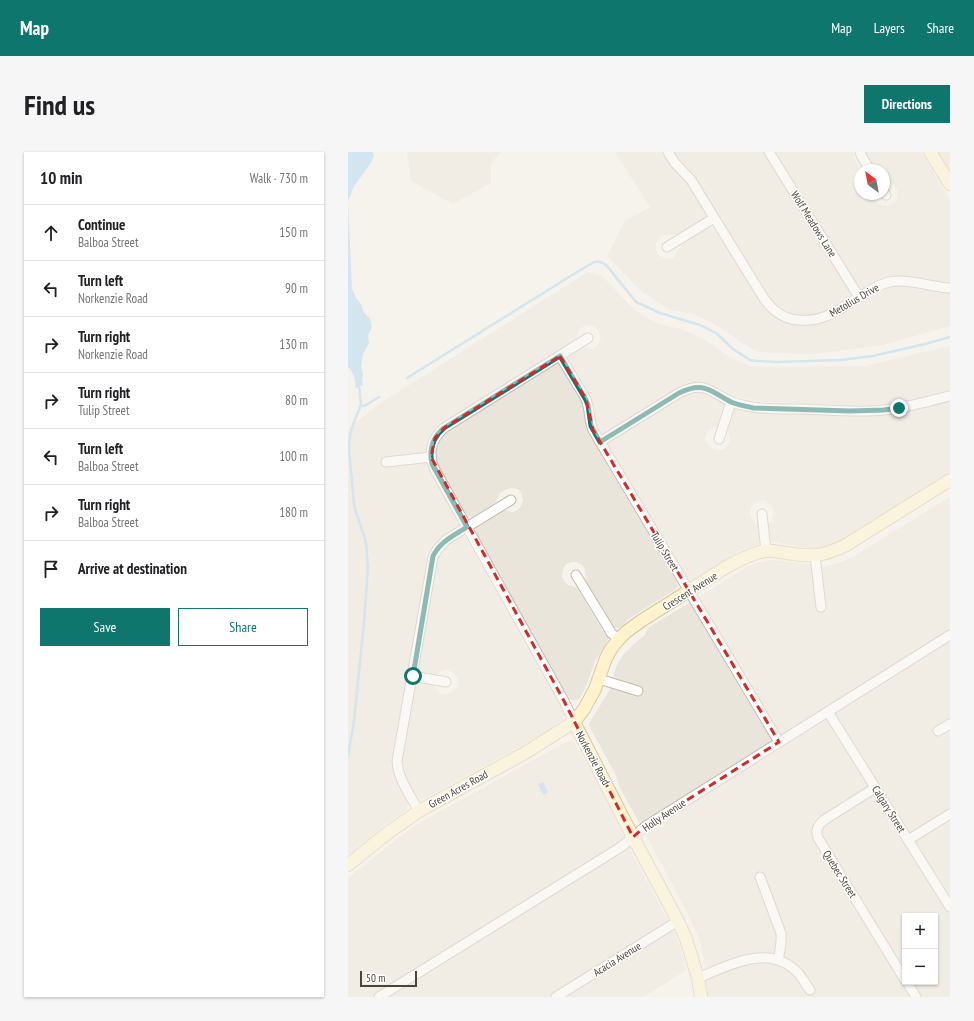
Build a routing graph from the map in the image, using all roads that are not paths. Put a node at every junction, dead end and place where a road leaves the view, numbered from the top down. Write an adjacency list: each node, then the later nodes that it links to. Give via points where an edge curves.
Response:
1 (668, 152): 7 (street, Metolius Drive, via 691,180)
2 (769, 152): 10 (street, Wolf Meadows Lane)
3 (860, 152): 5 (street)
4 (930, 152): 6 (street)
5 (866, 164)
6 (950, 184)
7 (714, 218): 8 (street); 10 (street, Metolius Drive, via 763,298 771,308 782,315 793,320 817,320)
8 (667, 247)
9 (950, 288): 10 (street, Metolius Drive, via 889,282 876,286)
10 (859, 297)
11 (588, 338): 12 (street)
12 (560, 356): 16 (street, Tulip Street, via 586,400 591,426); 17 (street, via 444,428 435,438)
13 (950, 396): 14 (street, via 899,408 870,411 753,408)
14 (731, 402): 15 (street); 16 (street, via 708,389 687,389)
15 (719, 438)
16 (600, 442): 26 (street, Tulip Street)
17 (431, 457): 18 (street); 22 (street, Norkenzie Road, via 434,468)
18 (386, 462)
19 (950, 480): 24 (street, Crescent Avenue, via 846,545)
20 (511, 500): 22 (street)
21 (762, 514): 23 (street)
22 (467, 527): 30 (street, via 441,545 433,556); 35 (street, Norkenzie Road)
23 (766, 551): 24 (street, Crescent Avenue); 26 (street, Crescent Avenue, via 743,558)
24 (815, 556): 27 (street)
25 (576, 575): 29 (street, via 608,629)
26 (689, 591): 29 (street, Crescent Avenue, via 640,621); 38 (street, Tulip Street)
27 (821, 607)
28 (950, 635): 34 (street, Holly Avenue)
29 (619, 639): 31 (street, Crescent Avenue, via 606,658)
30 (413, 676): 32 (street); 40 (street, via 398,766 402,781)
31 (599, 679): 33 (street); 35 (street, Crescent Avenue, via 584,709)
32 (446, 682)
33 (638, 691)
34 (828, 712): 38 (street, Holly Avenue); 39 (street, Calgary Street)
35 (574, 722): 40 (street, Green Acres Road, via 525,753); 42 (street, Norkenzie Road)
36 (950, 724): 37 (street)
37 (938, 731)
38 (779, 742): 42 (street, Holly Avenue, via 646,826)
39 (875, 788): 43 (street, Calgary Street); 49 (street, Quebec Street, via 824,820 818,826 817,835)
40 (419, 811): 44 (street, Green Acres Road)
41 (950, 814): 43 (street)
42 (633, 837): 47 (street, Norkenzie Road); 53 (street, Holly Avenue, via 621,847)
43 (908, 840): 46 (street, Calgary Street)
44 (348, 864)
45 (760, 877): 48 (street, via 781,933)
46 (950, 907)
47 (678, 921): 50 (street, Norkenzie Road); 54 (street, Acacia Avenue)
48 (778, 960): 50 (street, via 752,958); 52 (street, via 795,970)
49 (902, 974)
50 (698, 978): 55 (street, Norkenzie Road)
51 (908, 985): 56 (street, Quebec Street)
52 (810, 990)
53 (379, 997)
54 (556, 997)
55 (701, 997)
56 (916, 997)

